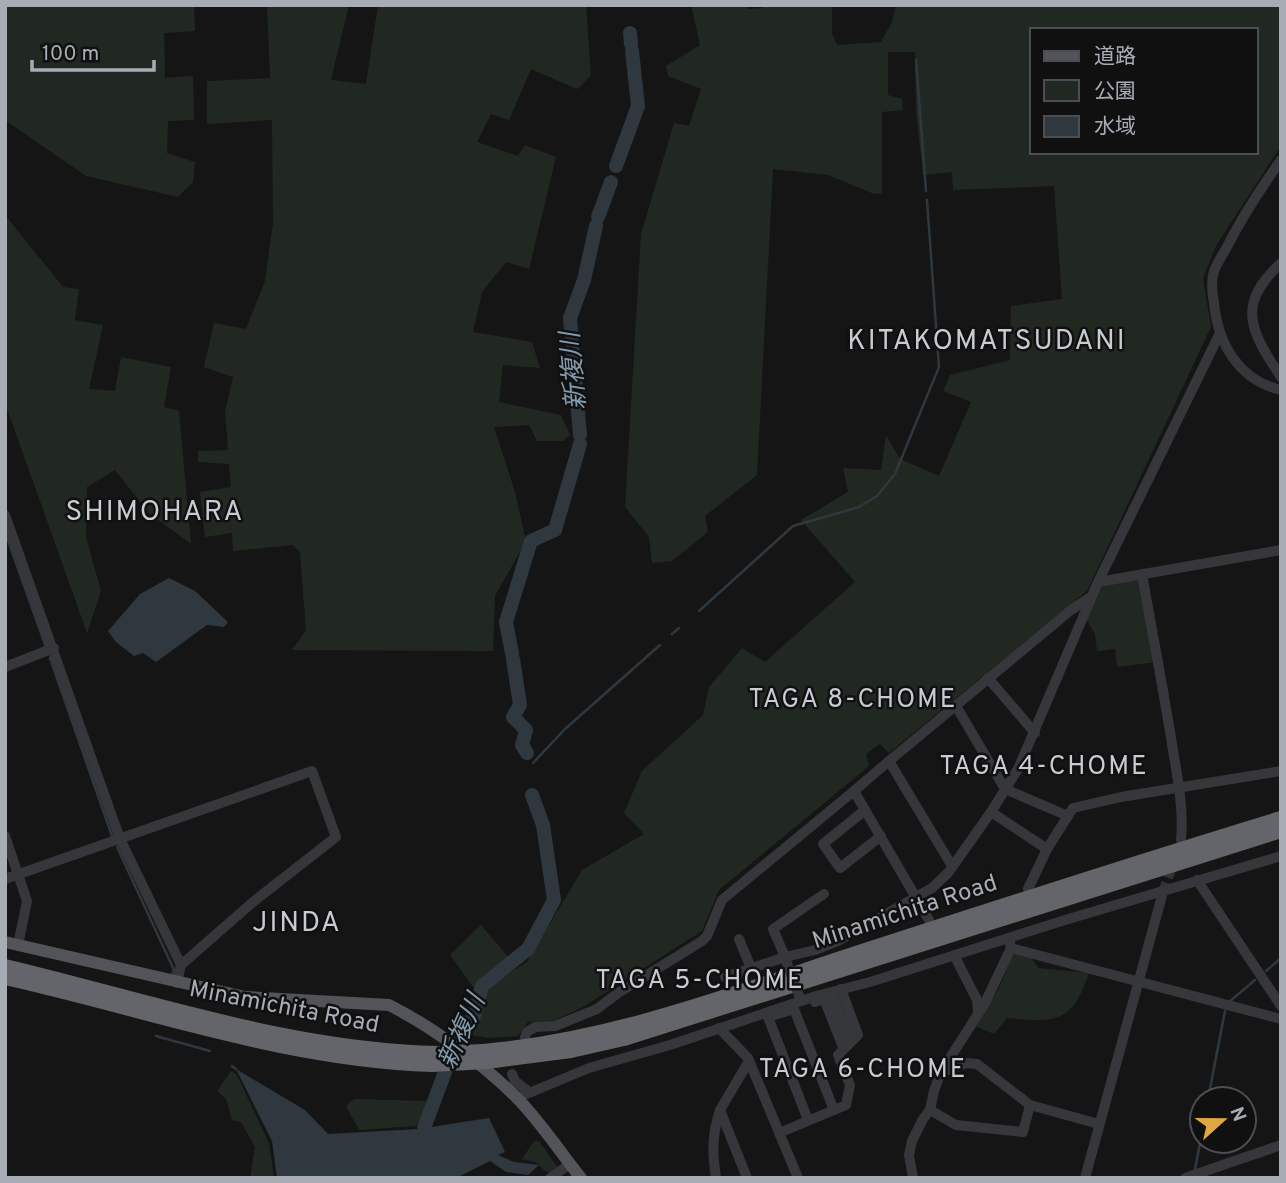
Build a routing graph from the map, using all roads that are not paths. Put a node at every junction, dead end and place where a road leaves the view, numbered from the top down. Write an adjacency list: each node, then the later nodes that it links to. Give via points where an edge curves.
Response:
1 (1281, 160): 3 (street, via 1214,270)
2 (1281, 263): 4 (street, via 1267,275 1252,310 1253,328)
3 (1219, 335): 6 (street, via 1240,367); 10 (street)
4 (1276, 361): 5 (street)
5 (1281, 377)
6 (1281, 390)
7 (5, 514): 12 (street)
8 (1281, 550): 9 (street)
9 (1142, 574): 10 (street); 19 (street)
10 (1098, 582): 11 (street)
11 (1092, 596): 14 (street); 16 (street)
12 (54, 648): 13 (street); 29 (street)
13 (5, 667)
14 (988, 678): 15 (street); 16 (street)
15 (956, 706): 17 (street); 20 (street)
16 (1035, 733): 20 (street)
17 (889, 761): 21 (street); 33 (street)
18 (1281, 771): 19 (street)
19 (1179, 788): 24 (street, via 1080,805); 30 (street)
20 (1006, 789): 23 (street); 24 (street)
21 (853, 790): 22 (street); 60 (street, via 722,900 702,941 597,1009 555,1026 535,1027)
22 (865, 810): 28 (street); 28 (street, via 823,845 840,868)
23 (991, 812): 31 (street); 33 (street)
24 (1068, 816): 31 (street)
25 (1281, 818): 63 (highway, Minamichita Road, via 672,1013 566,1041)
26 (1281, 831): 63 (highway, Minamichita Road, via 624,1039 550,1055)
27 (5, 836): 34 (street)
28 (881, 836): 40 (street)
29 (121, 839): 34 (street); 47 (street); 47 (street, via 312,771 336,837)
30 (1181, 840)
31 (1046, 849): 37 (street)
32 (1281, 856): 36 (street)
33 (952, 866): 40 (street)
34 (18, 875): 35 (street); 44 (street, via 27,901)
35 (5, 879)
36 (1197, 880): 38 (street); 56 (street)
37 (1028, 889)
38 (1163, 892): 43 (street); 52 (street)
39 (824, 894): 46 (street, via 774,929)
40 (918, 897): 41 (street); 46 (street, via 838,941)
41 (929, 920)
42 (739, 939): 49 (street)
43 (1011, 943): 45 (street); 52 (street); 57 (street, via 991,993)
44 (11, 944): 53 (main road)
45 (954, 956): 54 (street); 57 (street, via 977,1000)
46 (785, 957): 49 (street); 55 (street, bridge)
47 (181, 965): 53 (street)
48 (5, 966): 62 (highway, Minamichita Road, via 278,1034 370,1049)
49 (751, 968): 50 (street)
50 (725, 977)
51 (5, 978): 62 (highway, Minamichita Road, via 325,1056 396,1064)
52 (1138, 981): 58 (street); 73 (street)
53 (177, 983): 62 (main road, via 245,998 381,1003 410,1016)
54 (841, 989): 55 (street); 61 (street, via 858,1035)
55 (798, 1005): 59 (street); 61 (street, via 824,999); 70 (street); 72 (street, via 768,1017)
56 (1281, 1006)
57 (978, 1012): 65 (street)
58 (1281, 1019)
59 (719, 1028): 64 (street); 67 (street, via 589,1068)
60 (525, 1037)
61 (847, 1044): 70 (street, via 838,1055 850,1086 846,1105)
62 (443, 1052): 63 (highway, Minamichita Road, bridge); 67 (main road)
63 (485, 1056)
64 (749, 1061): 69 (street); 74 (street)
65 (942, 1072): 68 (street, via 977,1064); 71 (street)
66 (512, 1074): 67 (street)
67 (523, 1095): 76 (main road)
68 (1030, 1105): 71 (street, via 1023,1132 956,1125); 73 (street)
69 (720, 1110): 81 (street, via 713,1132); 82 (street)
70 (834, 1110): 72 (street)
71 (930, 1110): 84 (street, via 912,1141)
72 (808, 1120): 74 (street)
73 (1099, 1124): 85 (street)
74 (779, 1133): 83 (street)
75 (1281, 1145): 77 (street)
76 (566, 1161): 78 (street); 79 (street); 80 (main road)
77 (1215, 1173): 86 (street)
78 (550, 1178)
79 (572, 1178)
80 (581, 1178)
81 (716, 1178)
82 (747, 1178)
83 (798, 1178)
84 (913, 1178)
85 (1085, 1178)
86 (1185, 1178)

